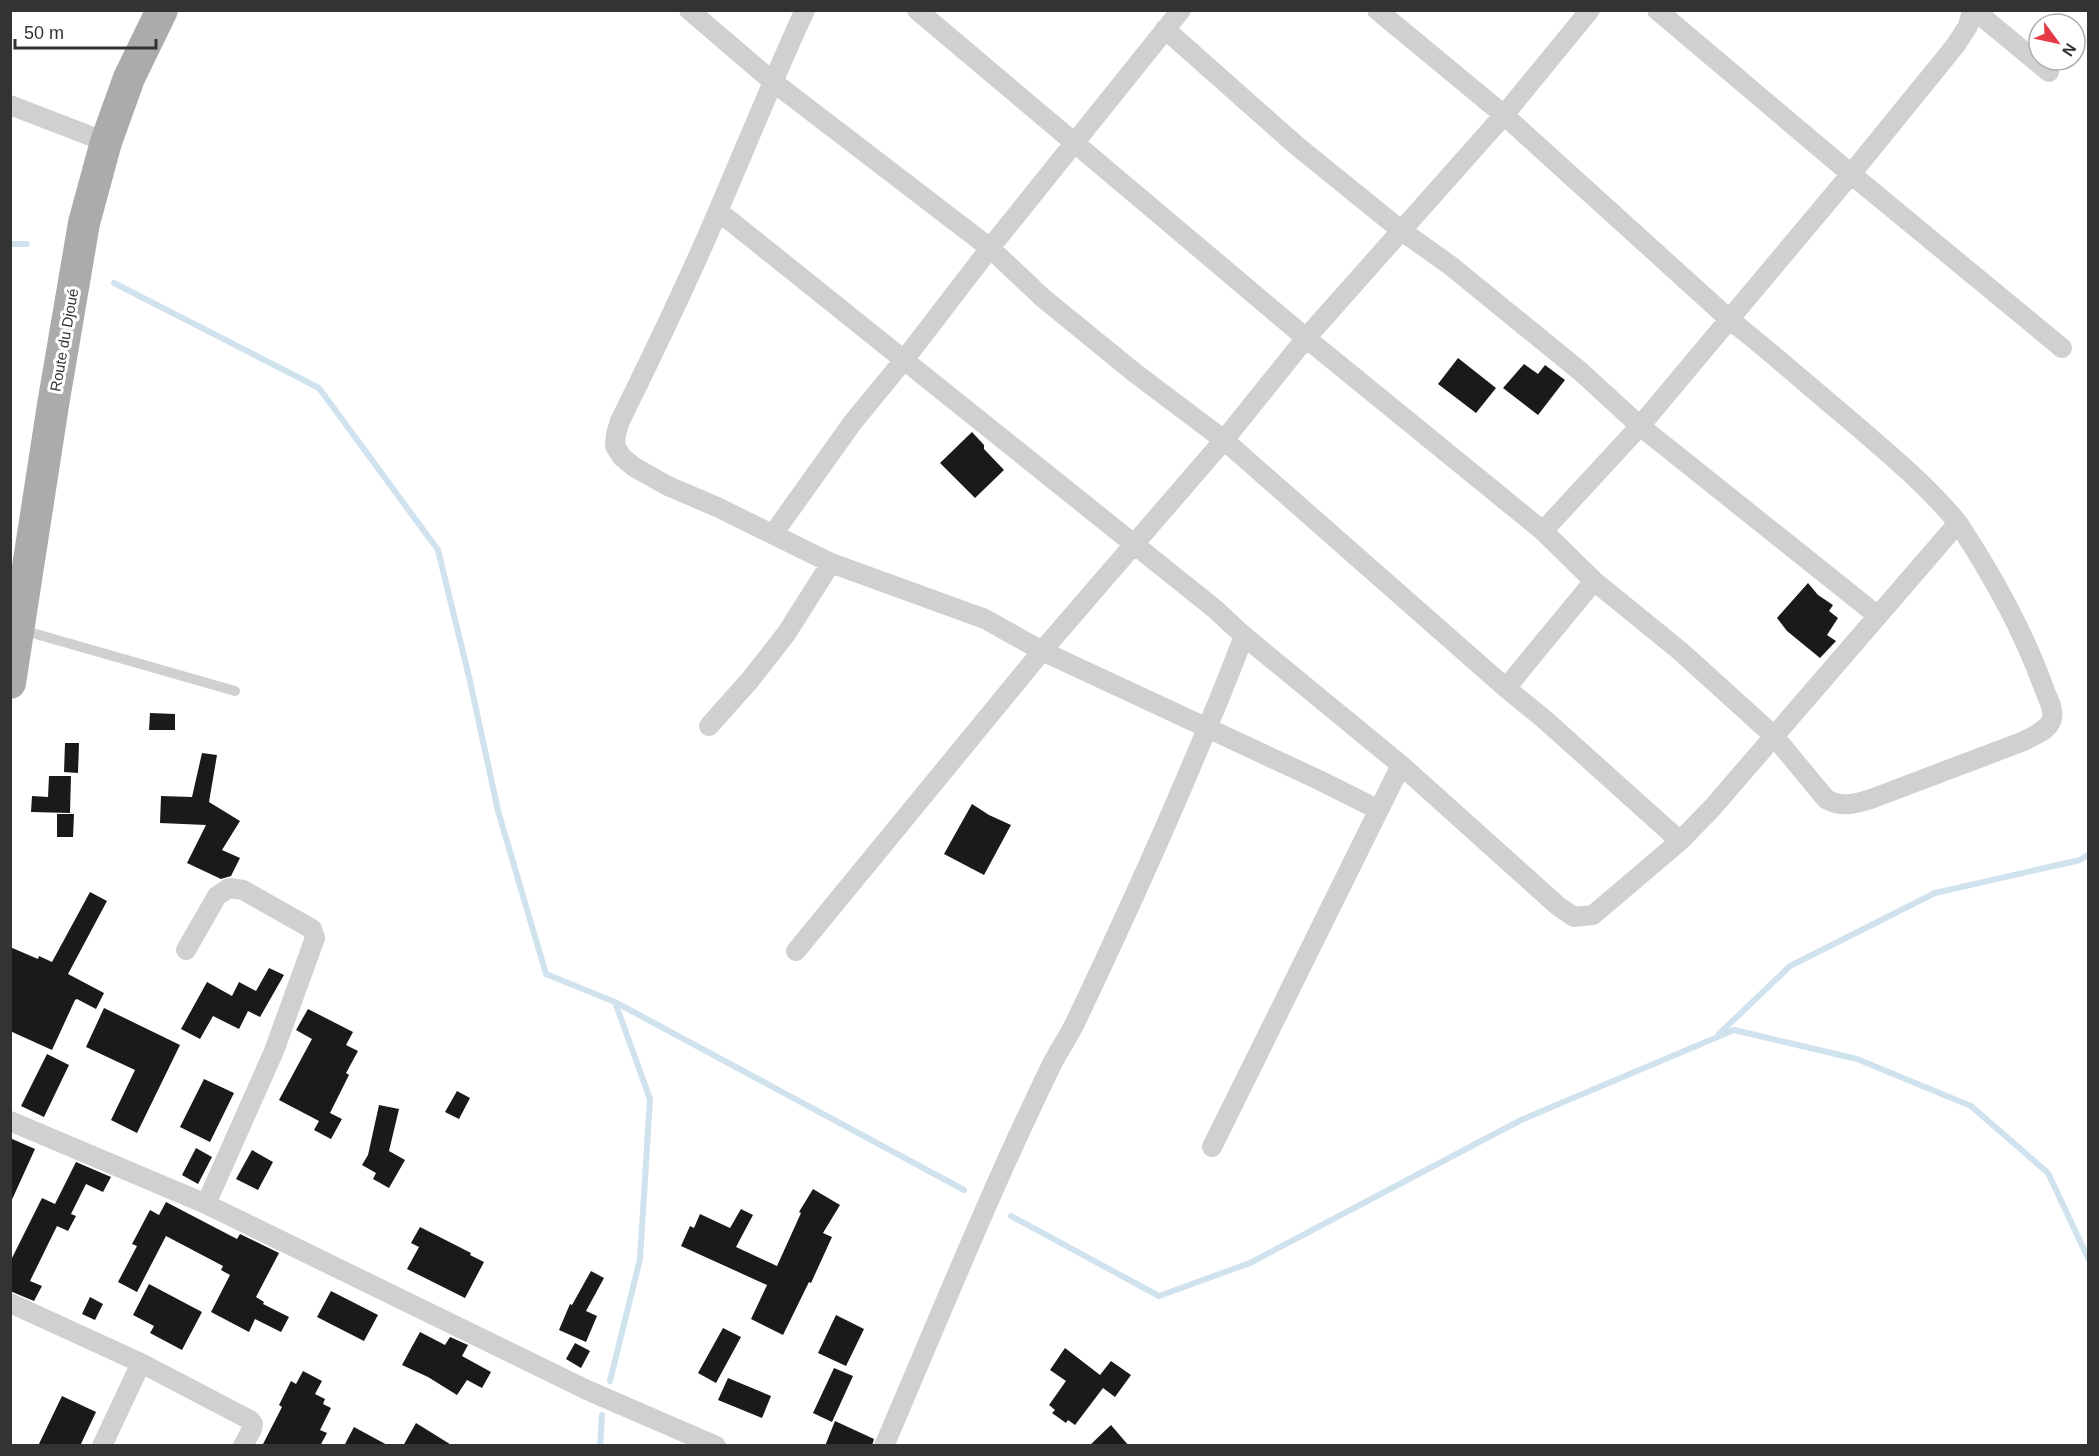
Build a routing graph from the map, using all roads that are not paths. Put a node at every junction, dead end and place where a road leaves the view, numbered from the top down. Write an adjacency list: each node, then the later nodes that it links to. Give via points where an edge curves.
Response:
1 (162, 10): 15 (main road, Route du Djoué, via 129,78)
2 (688, 10): 12 (street)
3 (805, 10): 12 (street)
4 (917, 10): 16 (street)
5 (1181, 10): 10 (street)
6 (1377, 10): 14 (street)
7 (1590, 10): 14 (street)
8 (1657, 10): 17 (street)
9 (1973, 10): 11 (street); 17 (street, via 1955,46)
10 (1165, 29): 16 (street); 19 (street, via 1297,146)
11 (2027, 54)
12 (772, 81): 18 (street); 20 (street)
13 (10, 105): 15 (street)
14 (1504, 116): 19 (street); 21 (street)
15 (106, 142): 34 (main road, Route du Djoué, via 82,235)
16 (1075, 144): 20 (street); 22 (street)
17 (1851, 174): 21 (street); 23 (street)
18 (718, 211): 24 (street); 29 (street, via 620,422 615,446 634,467 668,486)
19 (1402, 231): 22 (street); 25 (street, via 1461,273)
20 (990, 248): 24 (street); 26 (street, via 1043,298)
21 (1729, 320): 25 (street); 27 (street, via 1937,497)
22 (1305, 338): 26 (street); 28 (street)
23 (2062, 348)
24 (904, 360): 29 (street); 30 (street)
25 (1640, 426): 28 (street); 33 (street)
26 (1224, 440): 30 (street); 38 (street)
27 (1958, 523): 33 (street); 42 (street, via 2006,603 2040,677 2052,710 2052,720 2046,729 2025,741 1848,805 1826,799)
28 (1543, 531): 32 (street)
29 (773, 534): 31 (street)
30 (1133, 545): 35 (street); 36 (street)
31 (831, 563): 36 (street, via 984,619); 40 (street, via 786,634)
32 (1594, 580): 38 (street); 42 (street)
33 (1878, 616): 42 (street)
34 (19, 629): 37 (main road, Route du Djoué); 39 (lane)
35 (1244, 636): 41 (street); 43 (street)
36 (1042, 651): 41 (street); 47 (street)
37 (10, 683)
38 (1506, 688): 45 (street)
39 (235, 690)
40 (709, 726)
41 (1209, 728): 44 (street); 56 (street, via 994,1191)
42 (1773, 735): 45 (street)
43 (1401, 765): 44 (street); 45 (street, via 1574,917 1593,915)
44 (1379, 810): 49 (street)
45 (1680, 841)
46 (186, 950): 50 (street, via 217,896 229,888 243,890 312,929 315,938 274,1051)
47 (796, 951)
48 (10, 1121): 50 (street)
49 (1212, 1147)
50 (206, 1204): 55 (street, via 586,1389)
51 (10, 1303): 52 (street)
52 (141, 1363): 53 (street); 54 (street, via 250,1420 252,1429)
53 (102, 1446)
54 (243, 1446)
55 (716, 1446)
56 (884, 1446)

